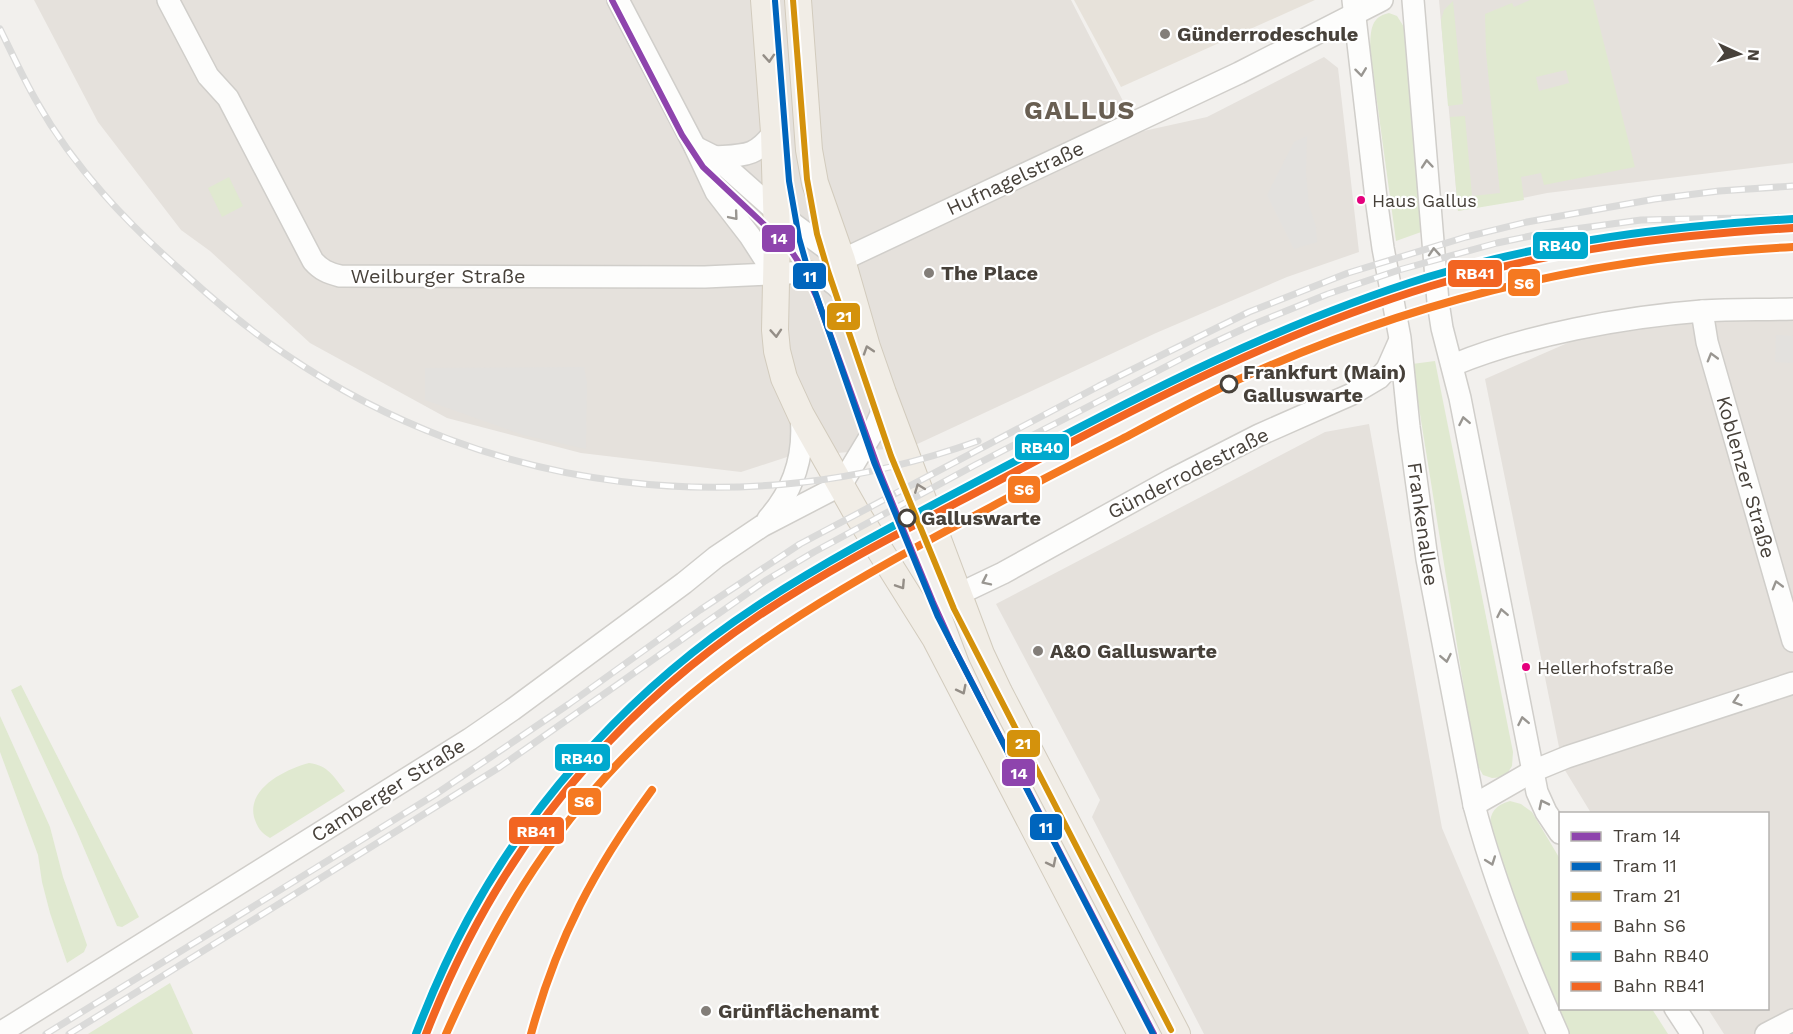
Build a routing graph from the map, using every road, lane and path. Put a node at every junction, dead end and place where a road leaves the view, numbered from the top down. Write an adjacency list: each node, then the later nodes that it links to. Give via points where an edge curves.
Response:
1 (168, 0): 13 (street, Weilburger Straße, via 208,76 228,98 319,269 340,276)
2 (618, 0): 9 (street)
3 (764, 0): 8 (main road, one-way to 8)
4 (798, 0): 12 (main road, via 811,168)
5 (1382, 0): 7 (street, Hufnagelstraße)
6 (1413, 0): 18 (street, one-way to 6, via 1438,302)
7 (1354, 7): 12 (street, Hufnagelstraße, via 1239,73); 17 (street, Frankenallee, one-way to 17, via 1383,248)
8 (774, 132): 10 (street, via 755,152); 11 (main road)
9 (695, 147): 10 (street); 13 (street, one-way to 13, via 716,192)
10 (715, 157): 11 (street)
11 (777, 212): 12 (street); 13 (main road)
12 (842, 260): 14 (main road)
13 (775, 275): 14 (street, Weilburger Straße, via 819,274 837,286); 20 (main road, one-way to 20, via 777,351)
14 (855, 307): 19 (main road, one-way to 14)
15 (1793, 309): 16 (street)
16 (1702, 311): 18 (street, via 1569,331); 24 (street, Koblenzer Straße, one-way to 16, via 1707,342)
17 (1400, 338): 23 (street, Günderrodestraße, one-way to 23, via 1387,369 1352,394 1259,435); 27 (street, Frankenallee, one-way to 27, via 1427,559)
18 (1453, 365): 26 (street, one-way to 18)
19 (883, 393): 21 (street, via 881,414 873,432); 23 (main road, one-way to 19)
20 (801, 415): 21 (main road); 22 (street, Camberger Straße, via 803,438 796,472 782,503)
21 (841, 485): 22 (street, Camberger Straße); 30 (main road, one-way to 30, via 935,638)
22 (762, 526): 33 (street, Camberger Straße, via 716,556 512,710)
23 (959, 594): 29 (main road, via 999,692)
24 (1793, 641)
25 (1793, 683): 26 (street, one-way to 26)
26 (1533, 771): 27 (street); 28 (street, one-way to 26, via 1537,792)
27 (1474, 805): 36 (street, Frankenallee, one-way to 36)
28 (1559, 832)
29 (1146, 975): 30 (street); 35 (main road)
30 (1118, 989): 34 (main road)
31 (1676, 1010): 37 (street)
32 (1793, 1020): 38 (street)
33 (0, 1033)
34 (1141, 1034)
35 (1177, 1034)
36 (1558, 1034)
37 (1692, 1034)
38 (1766, 1034)

